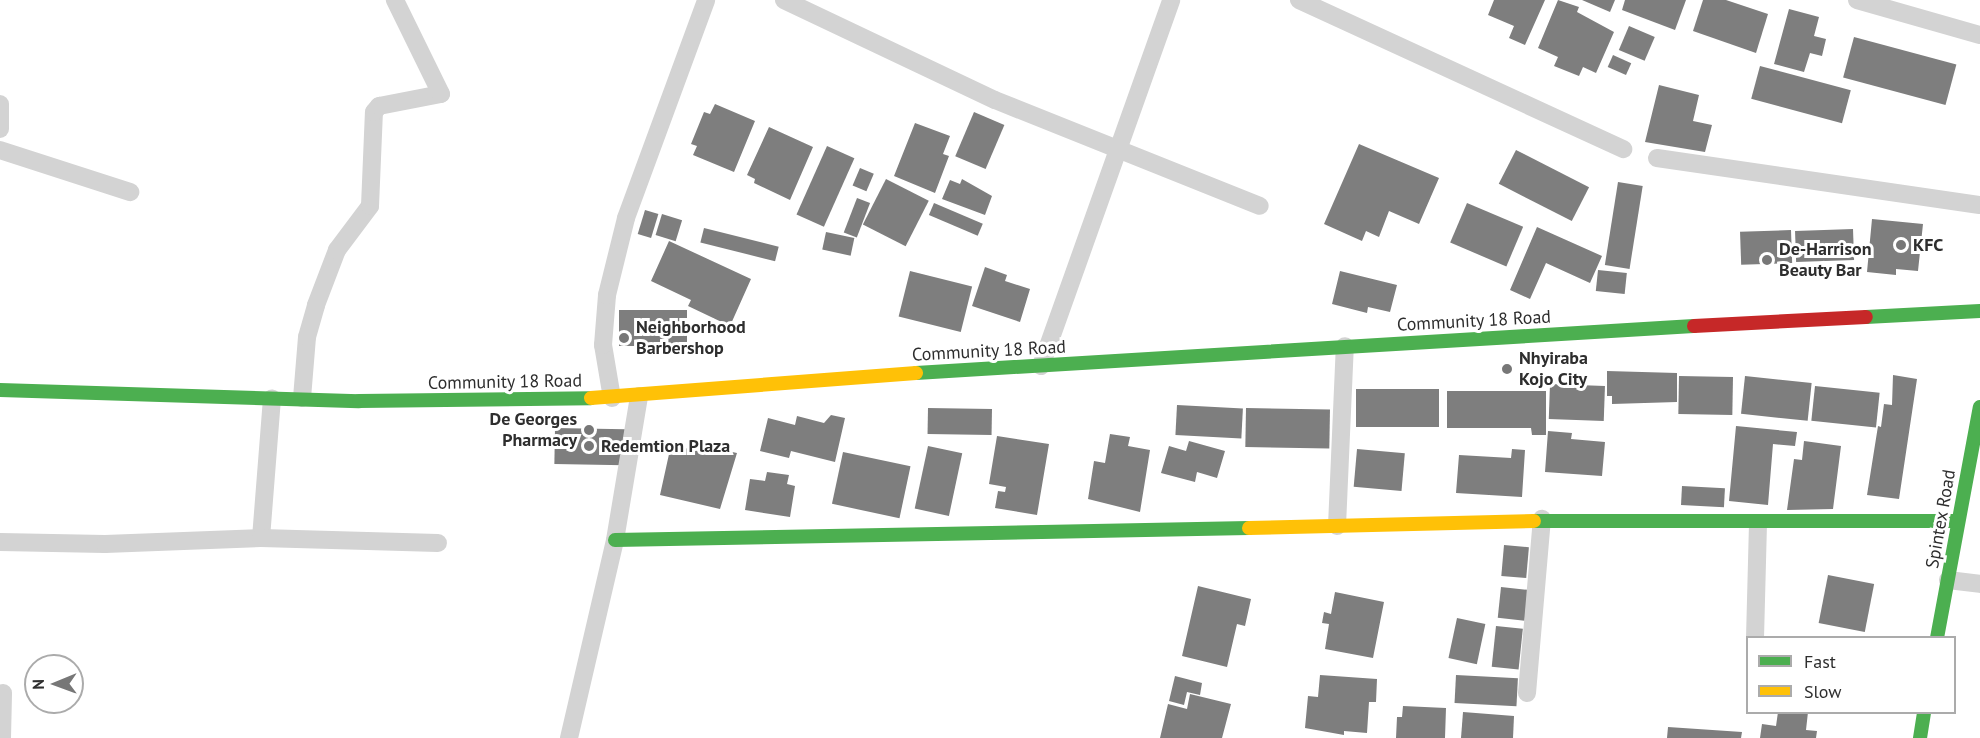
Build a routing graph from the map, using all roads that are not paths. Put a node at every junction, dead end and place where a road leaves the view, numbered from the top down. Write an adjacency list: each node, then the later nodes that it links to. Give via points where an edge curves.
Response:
1 (395, 0): 23 (street, via 441,94 379,106 374,112 370,206 337,250 316,305 307,337)
2 (706, 0): 24 (street, via 626,218 607,295 603,345)
3 (784, 0): 12 (street, via 995,100)
4 (1171, 0): 12 (street)
5 (1299, 0): 10 (street)
6 (1857, 0): 7 (street)
7 (1980, 35)
8 (0, 104): 9 (street)
9 (0, 129)
10 (1623, 148)
11 (0, 150): 14 (street)
12 (1116, 152): 16 (street); 19 (street)
13 (1657, 158): 15 (street)
14 (130, 192)
15 (1980, 205)
16 (1260, 206)
17 (1980, 311): 18 (main road, Community 18 Road)
18 (1345, 346): 19 (main road, Community 18 Road); 29 (street)
19 (1041, 366): 21 (main road, Community 18 Road)
20 (0, 390): 22 (main road, Community 18 Road)
21 (639, 396): 24 (main road, Community 18 Road); 31 (street)
22 (272, 398): 23 (main road, Community 18 Road); 30 (street)
23 (302, 398): 24 (main road, Community 18 Road)
24 (612, 398)
25 (1980, 407): 27 (main road, Spintex Road)
26 (1542, 519): 28 (main road); 29 (main road); 39 (street)
27 (1957, 521): 28 (main road); 34 (main road, Spintex Road)
28 (1758, 524): 36 (street)
29 (1337, 526): 31 (main road)
30 (261, 538): 32 (street, via 105,544); 33 (street)
31 (615, 540): 42 (street)
32 (0, 542)
33 (438, 543)
34 (1948, 580): 35 (street); 37 (main road, Spintex Road)
35 (1980, 584)
36 (1755, 636)
37 (1937, 636)
38 (3, 693): 41 (street)
39 (1527, 693)
40 (1924, 714): 43 (main road)
41 (2, 738)
42 (569, 738)
43 (1920, 738)

